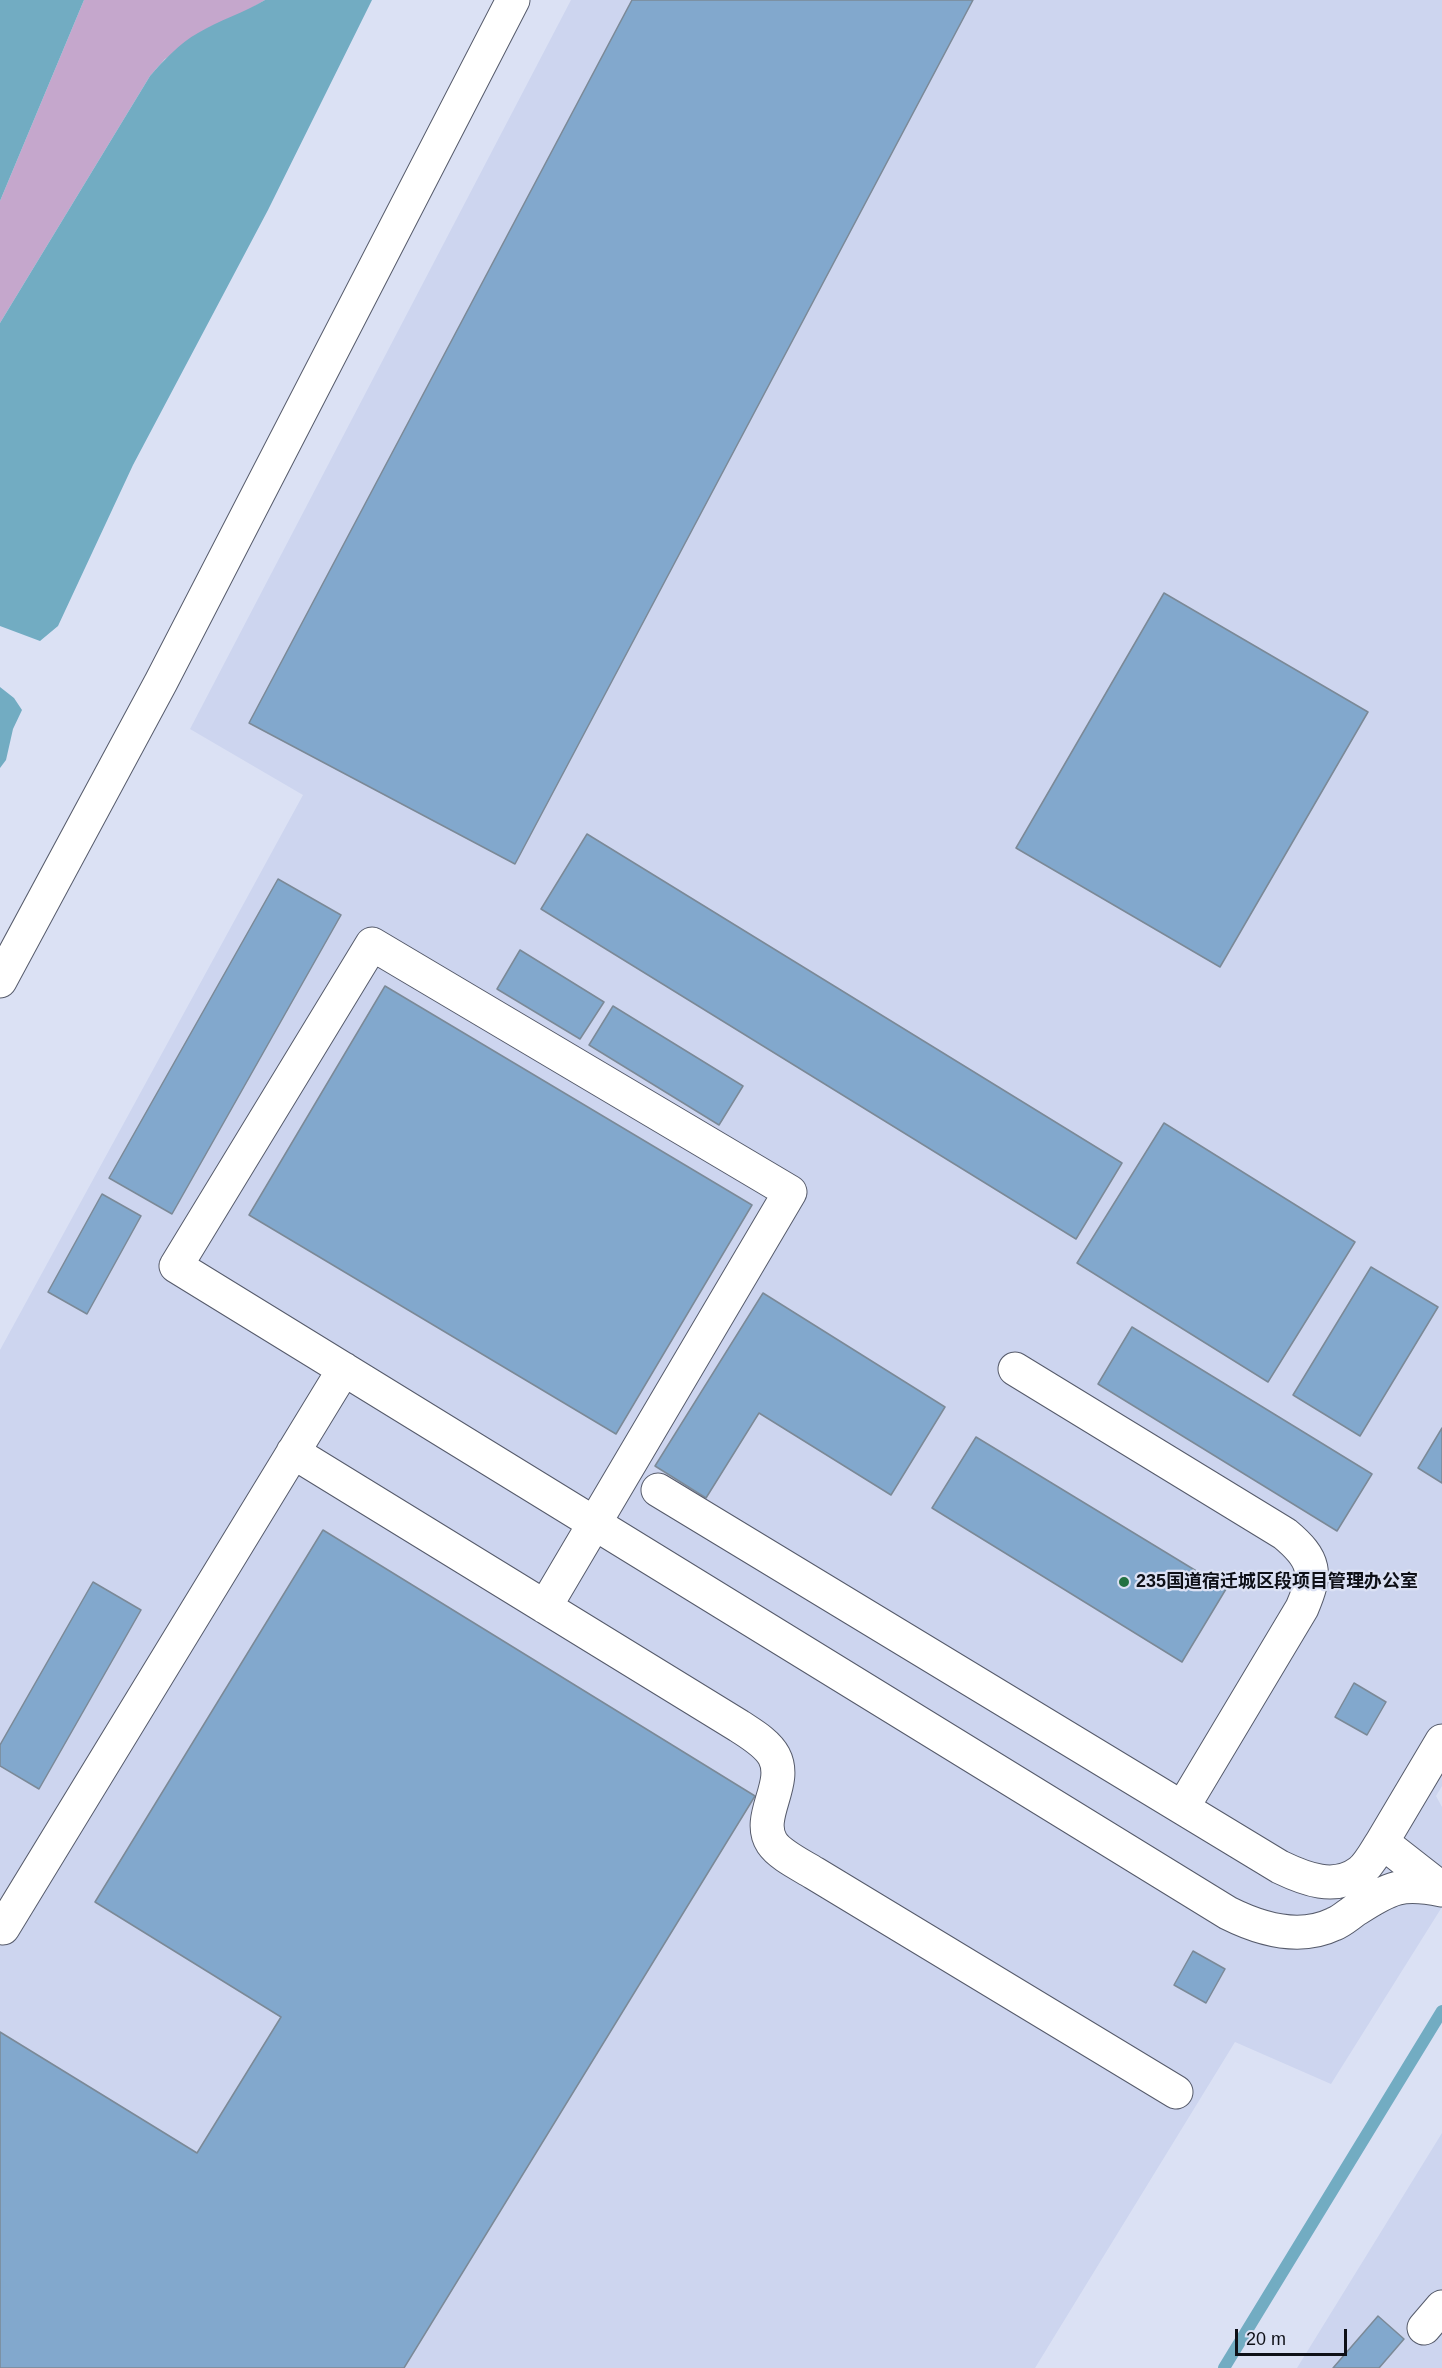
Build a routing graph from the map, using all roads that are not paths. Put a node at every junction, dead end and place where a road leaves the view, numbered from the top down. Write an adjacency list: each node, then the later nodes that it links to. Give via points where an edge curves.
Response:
1 (513, 0): 2 (street, via 161,682)
2 (0, 981)
3 (344, 1369): 5 (street); 7 (street); 7 (street, via 176,1266 372,944 790,1192)
4 (1015, 1370): 10 (street, via 1286,1534 1300,1546 1310,1563 1312,1584 1302,1608)
5 (293, 1452): 8 (street); 13 (street)
6 (658, 1490): 10 (street)
7 (594, 1524): 8 (street); 12 (street, via 1254,1926 1300,1932 1333,1925 1373,1898 1403,1886)
8 (545, 1607): 14 (street, via 764,1744 774,1756 778,1771 766,1827 772,1843 788,1856)
9 (1442, 1741): 11 (street)
10 (1183, 1807): 11 (street, via 1280,1867 1323,1882 1362,1871)
11 (1382, 1842): 12 (street)
12 (1442, 1889)
13 (3, 1928)
14 (1176, 2092)

